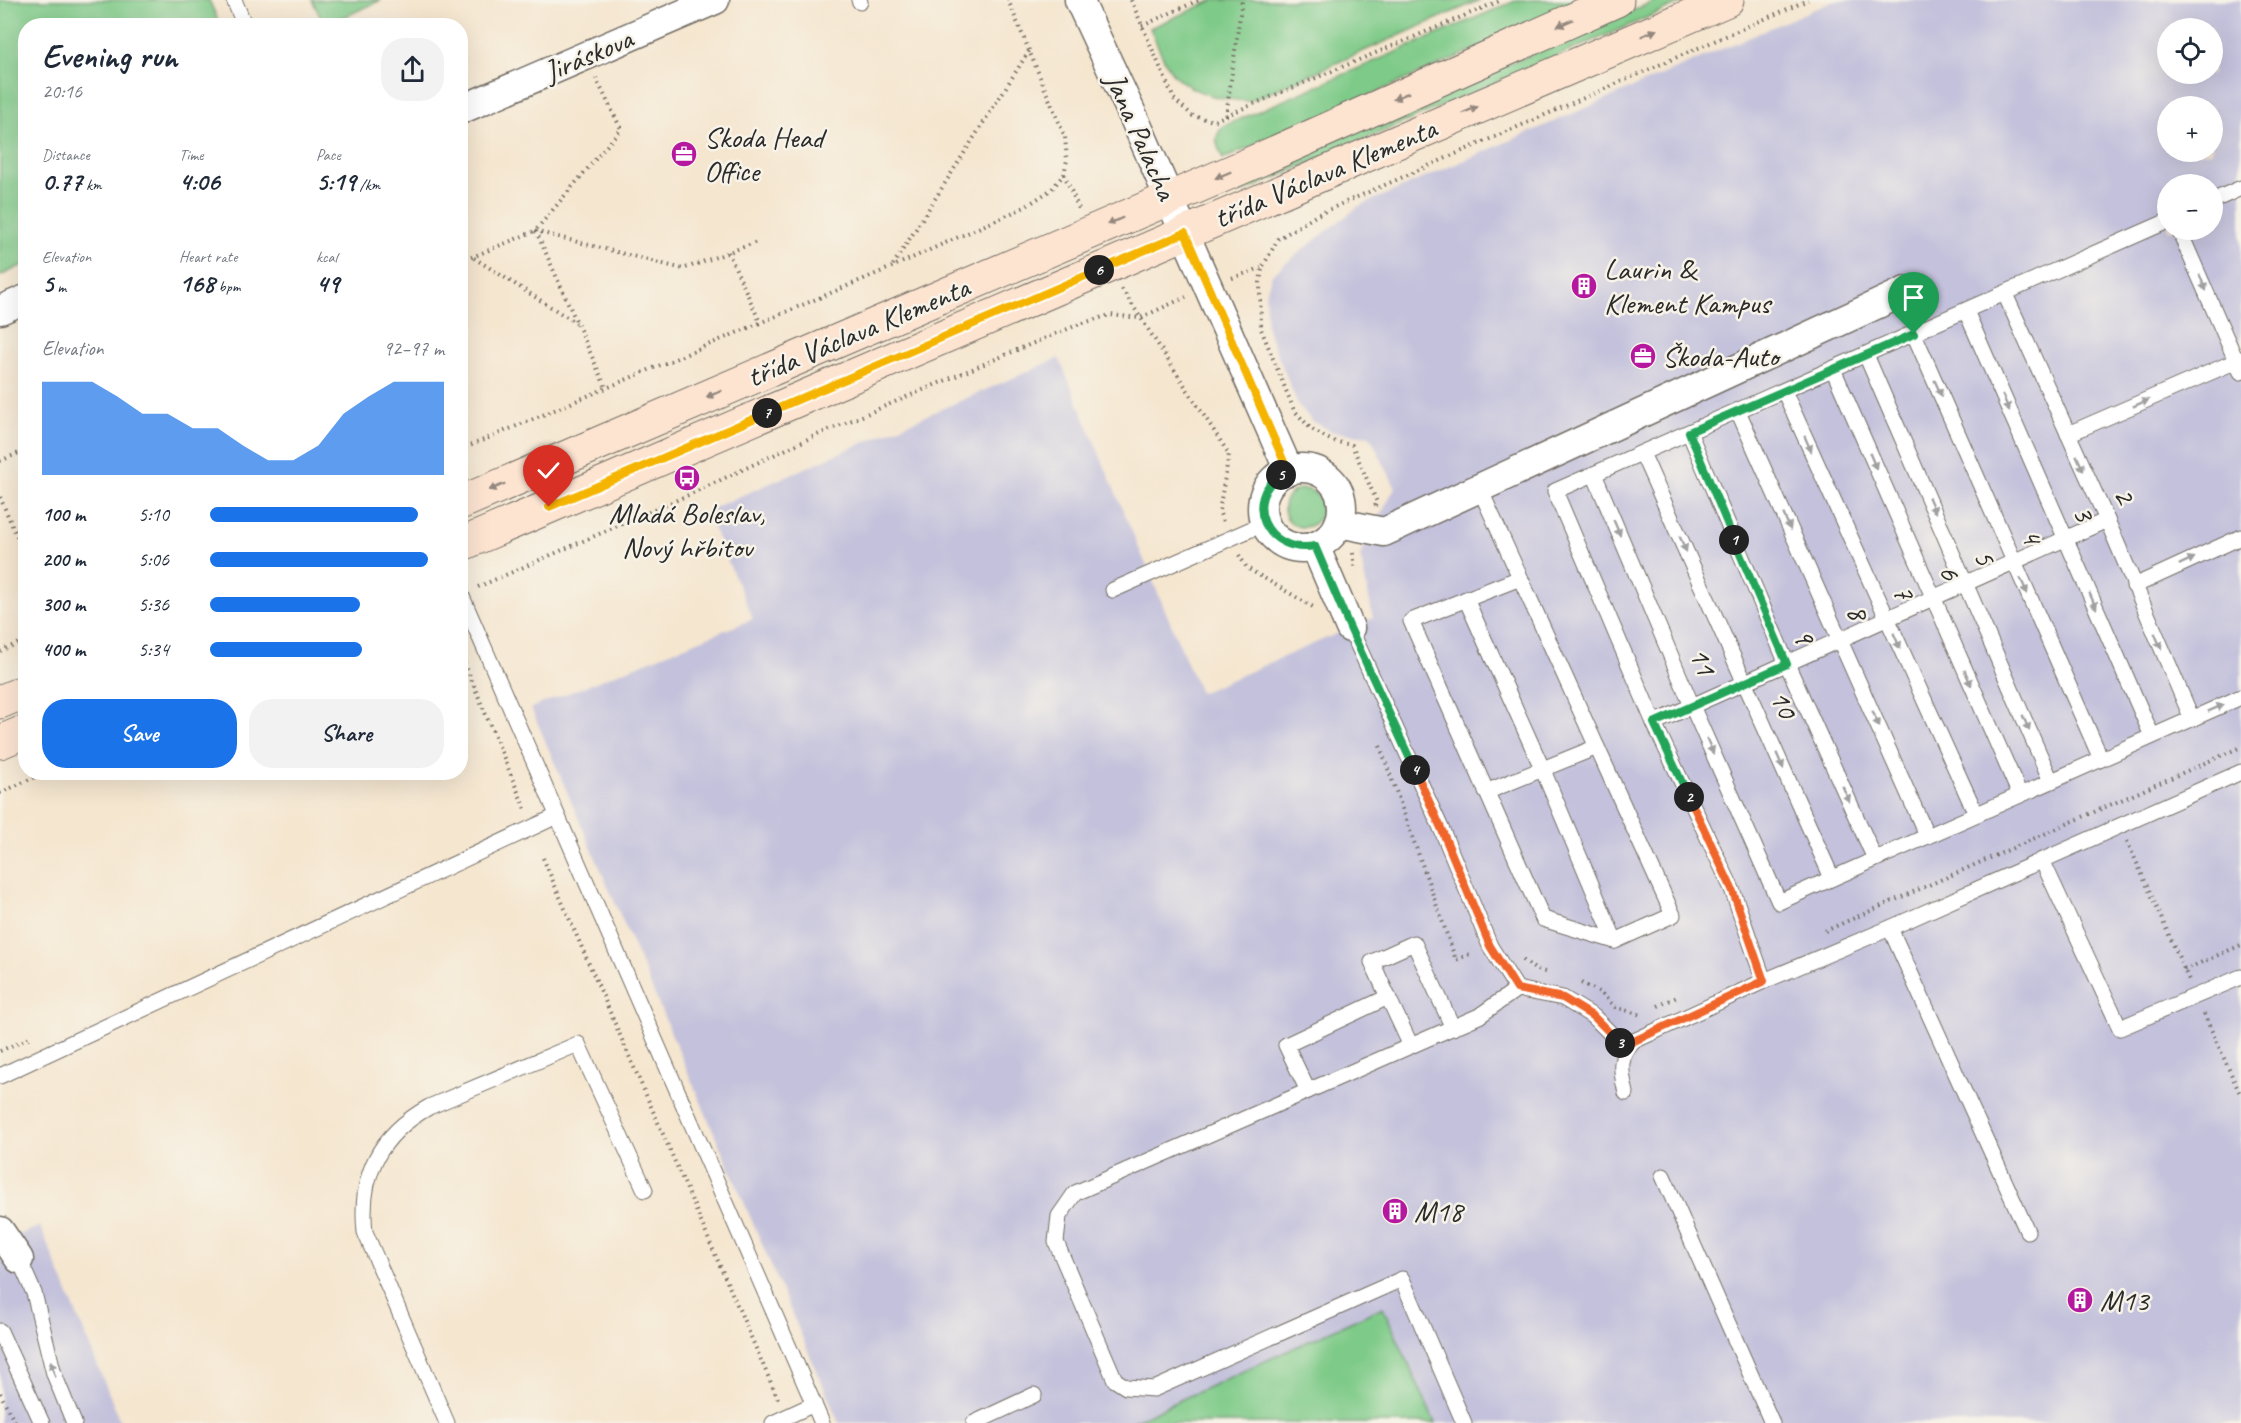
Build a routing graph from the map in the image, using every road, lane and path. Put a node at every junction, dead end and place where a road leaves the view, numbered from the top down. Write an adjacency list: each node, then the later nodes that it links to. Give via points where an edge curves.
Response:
1 (234, 0): 12 (lane)
2 (715, 0): 15 (street, Jiráskova)
3 (1008, 0): 14 (path)
4 (1079, 0): 20 (street, Jana Palacha)
5 (1131, 0): 13 (path)
6 (1199, 0): 13 (path)
7 (1242, 0): 17 (path)
8 (1502, 0): 17 (path)
9 (1617, 0): 20 (street, třída Václava Klementa, one-way to 20)
10 (1727, 0): 23 (street, třída Václava Klementa, one-way to 10)
11 (1808, 0): 57 (path, via 1317,215 1278,239 1262,268 1260,329 1294,410 1311,429 1332,441 1352,445 1377,502)
12 (242, 18)
13 (1142, 26): 17 (path, via 1174,99 1193,116 1213,122)
14 (1029, 51): 29 (path); 29 (path, via 1065,137 1064,174 1052,189 1025,207)
15 (585, 56): 16 (street, Jiráskova); 22 (path, via 621,129)
16 (468, 107)
17 (1226, 116)
18 (2241, 188): 19 (lane)
19 (2223, 196)
20 (1169, 197): 23 (street, Jana Palacha); 54 (street, třída Václava Klementa, one-way to 54)
21 (2157, 226): 31 (lane)
22 (535, 231): 26 (path, via 683,270); 27 (path); 35 (path)
23 (1185, 233): 50 (street, Jana Palacha); 62 (street, třída Václava Klementa)
24 (2184, 240): 39 (lane, one-way to 39)
25 (757, 242): 26 (path)
26 (728, 252): 36 (path)
27 (473, 257): 28 (path); 35 (path)
28 (468, 259)
29 (892, 267): 36 (path)
30 (1906, 291): 52 (street)
31 (2005, 294): 34 (lane); 45 (lane, 2)
32 (18, 302): 33 (street)
33 (0, 310)
34 (1966, 311): 37 (lane); 59 (lane, 3, one-way to 59)
35 (576, 323): 41 (path)
36 (760, 323): 41 (path)
37 (1914, 334): 38 (lane); 64 (lane, 4, one-way to 64)
38 (1866, 355): 40 (lane); 66 (lane, 5, one-way to 66)
39 (2239, 364): 45 (lane, one-way to 39)
40 (1833, 369): 42 (lane); 70 (lane, 6, one-way to 70)
41 (606, 388): 46 (path)
42 (1784, 391): 43 (lane); 74 (lane, 7, one-way to 74)
43 (1738, 411): 44 (lane); 76 (lane, 8, one-way to 76)
44 (1689, 432): 48 (lane); 79 (lane, 9)
45 (2068, 434): 55 (lane, 2, one-way to 55)
46 (468, 447)
47 (18, 453): 49 (path)
48 (1642, 453): 51 (lane); 81 (lane, 10, one-way to 81)
49 (0, 461)
50 (1288, 471): 56 (street, via 1277,476 1263,497); 57 (street, via 1301,468 1324,476 1333,484)
51 (1594, 474): 85 (lane, 11, one-way to 85); 87 (lane, via 1555,491)
52 (1480, 489): 57 (street, via 1384,532); 65 (lane)
53 (0, 497): 60 (path)
54 (468, 500)
55 (2106, 520): 59 (lane); 67 (lane, 2)
56 (1265, 523): 61 (lane); 63 (street, via 1278,541 1302,548)
57 (1352, 525): 63 (street); 72 (path, via 1357,588)
58 (2241, 537): 67 (lane, one-way to 58)
59 (2066, 538): 64 (lane); 89 (lane, 3, one-way to 89)
60 (18, 539)
61 (1230, 540): 68 (path, via 1219,511 1229,454 1140,318 1110,315 1031,344 820,434); 69 (lane); 72 (path, via 1247,568)
62 (468, 542)
63 (1315, 546): 72 (street)
64 (2014, 561): 66 (lane); 92 (lane, 4, one-way to 92)
65 (1520, 578): 71 (lane); 91 (lane)
66 (1967, 583): 70 (lane); 96 (lane, 5, one-way to 96)
67 (2134, 586): 86 (lane, 2, one-way to 86)
68 (468, 590)
69 (1113, 590)
70 (1932, 598): 74 (lane); 99 (lane, 6, one-way to 99)
71 (1466, 599): 93 (lane); 98 (lane, via 1411,621)
72 (1324, 602): 75 (street); 75 (path)
73 (468, 609): 102 (lane)
74 (1887, 619): 76 (lane); 101 (lane, 7, one-way to 101)
75 (1350, 628): 116 (lane, via 1490,946)
76 (1840, 640): 79 (lane); 105 (lane, 8, one-way to 105)
77 (18, 643): 78 (path)
78 (0, 651)
79 (1787, 664): 81 (lane); 107 (lane, 9, one-way to 107)
80 (468, 671): 103 (path, via 526,811)
81 (1745, 683): 85 (lane); 109 (lane, 10, one-way to 109)
82 (18, 694): 84 (street)
83 (2241, 697): 86 (lane, one-way to 83)
84 (0, 702)
85 (1692, 706): 87 (lane); 109 (lane, 11, one-way to 109, via 1779,902)
86 (2192, 719): 89 (lane)
87 (1654, 723): 115 (lane, via 1732,889)
88 (18, 734): 90 (street)
89 (2152, 736): 92 (lane)
90 (0, 742)
91 (1597, 747): 93 (lane); 111 (lane, via 1673,915)
92 (2100, 759): 96 (lane)
93 (1542, 768): 98 (lane); 111 (lane)
94 (2241, 772): 104 (lane)
95 (28, 780): 97 (path)
96 (2051, 781): 99 (lane)
97 (0, 792)
98 (1486, 792): 111 (lane, via 1543,919)
99 (2020, 795): 101 (lane)
100 (2110, 805): 104 (path)
101 (1976, 814): 105 (lane)
102 (557, 816): 122 (lane); 134 (lane)
103 (522, 818)
104 (2120, 826): 108 (lane); 113 (path)
105 (1927, 836): 107 (lane)
106 (543, 858): 135 (path)
107 (1875, 859): 109 (lane)
108 (2042, 860): 110 (lane); 117 (lane, via 2120,1028)
109 (1832, 878)
110 (1890, 928): 115 (lane); 129 (lane)
111 (1614, 941)
112 (2241, 945): 113 (path)
113 (2184, 970): 117 (path)
114 (2241, 977): 117 (lane)
115 (1764, 981): 121 (lane, via 1634,1041)
116 (1517, 989): 119 (lane, via 1479,1016); 121 (lane, via 1563,998 1594,1017)
117 (2196, 996): 125 (path)
118 (1388, 997): 119 (lane, via 1372,962 1414,943); 120 (lane); 123 (lane, via 1286,1045)
119 (1453, 1028): 120 (lane)
120 (1411, 1046): 123 (lane)
121 (1626, 1049): 124 (lane, via 1621,1071)
122 (0, 1076)
123 (1308, 1091): 142 (lane, via 1075,1193 1059,1216 1056,1242 1115,1380 1126,1387 1154,1389 1401,1279)
124 (1626, 1093)
125 (2241, 1096)
126 (1663, 1176): 143 (lane)
127 (645, 1190): 139 (lane, via 578,1044 429,1107 413,1116 385,1144 368,1178 365,1232)
128 (0, 1231): 130 (street)
129 (2027, 1231)
130 (20, 1259): 138 (lane, one-way to 130, via 54,1374 34,1293)
131 (0, 1331): 137 (lane)
132 (0, 1393): 136 (path)
133 (1034, 1395): 141 (lane)
134 (814, 1404): 135 (lane); 140 (lane)
135 (779, 1420)
136 (15, 1423)
137 (42, 1423)
138 (74, 1423)
139 (447, 1423)
140 (822, 1423)
141 (974, 1423)
142 (1464, 1423)
143 (1772, 1423)

